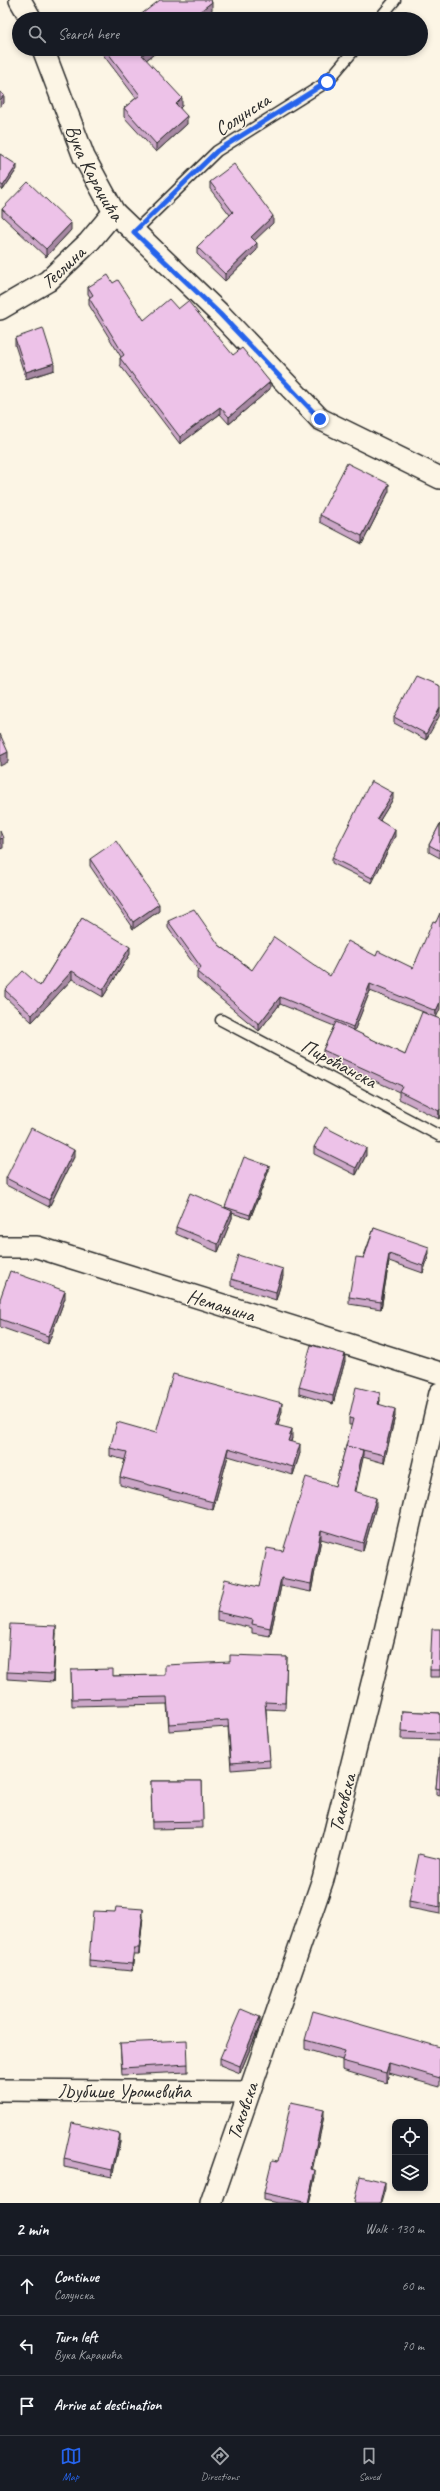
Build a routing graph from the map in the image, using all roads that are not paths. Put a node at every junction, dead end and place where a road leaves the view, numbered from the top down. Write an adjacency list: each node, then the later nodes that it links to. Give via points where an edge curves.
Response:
1 (20, 0): 3 (street)
2 (395, 0): 4 (lane)
3 (27, 12)
4 (385, 12)
5 (46, 56): 7 (street, Вука Караџића, via 84,157)
6 (348, 56): 8 (lane, Солунска, via 327,82 217,151)
7 (114, 212): 8 (street, Вука Караџића); 9 (street, Теслина, via 70,261 48,281)
8 (134, 232): 10 (street, Вука Караџића, via 220,314 320,419)
9 (0, 309)
10 (440, 478)
11 (221, 1020): 12 (lane, Пироћанска)
12 (440, 1136)
13 (0, 1247): 14 (street, Немањина, via 37,1247)
14 (440, 1373)
15 (440, 1393): 17 (street, Таковска, via 385,1631 323,1879)
16 (0, 2090): 17 (street, Љубише Урошевића)
17 (249, 2092): 18 (street, Таковска)
18 (211, 2203)

